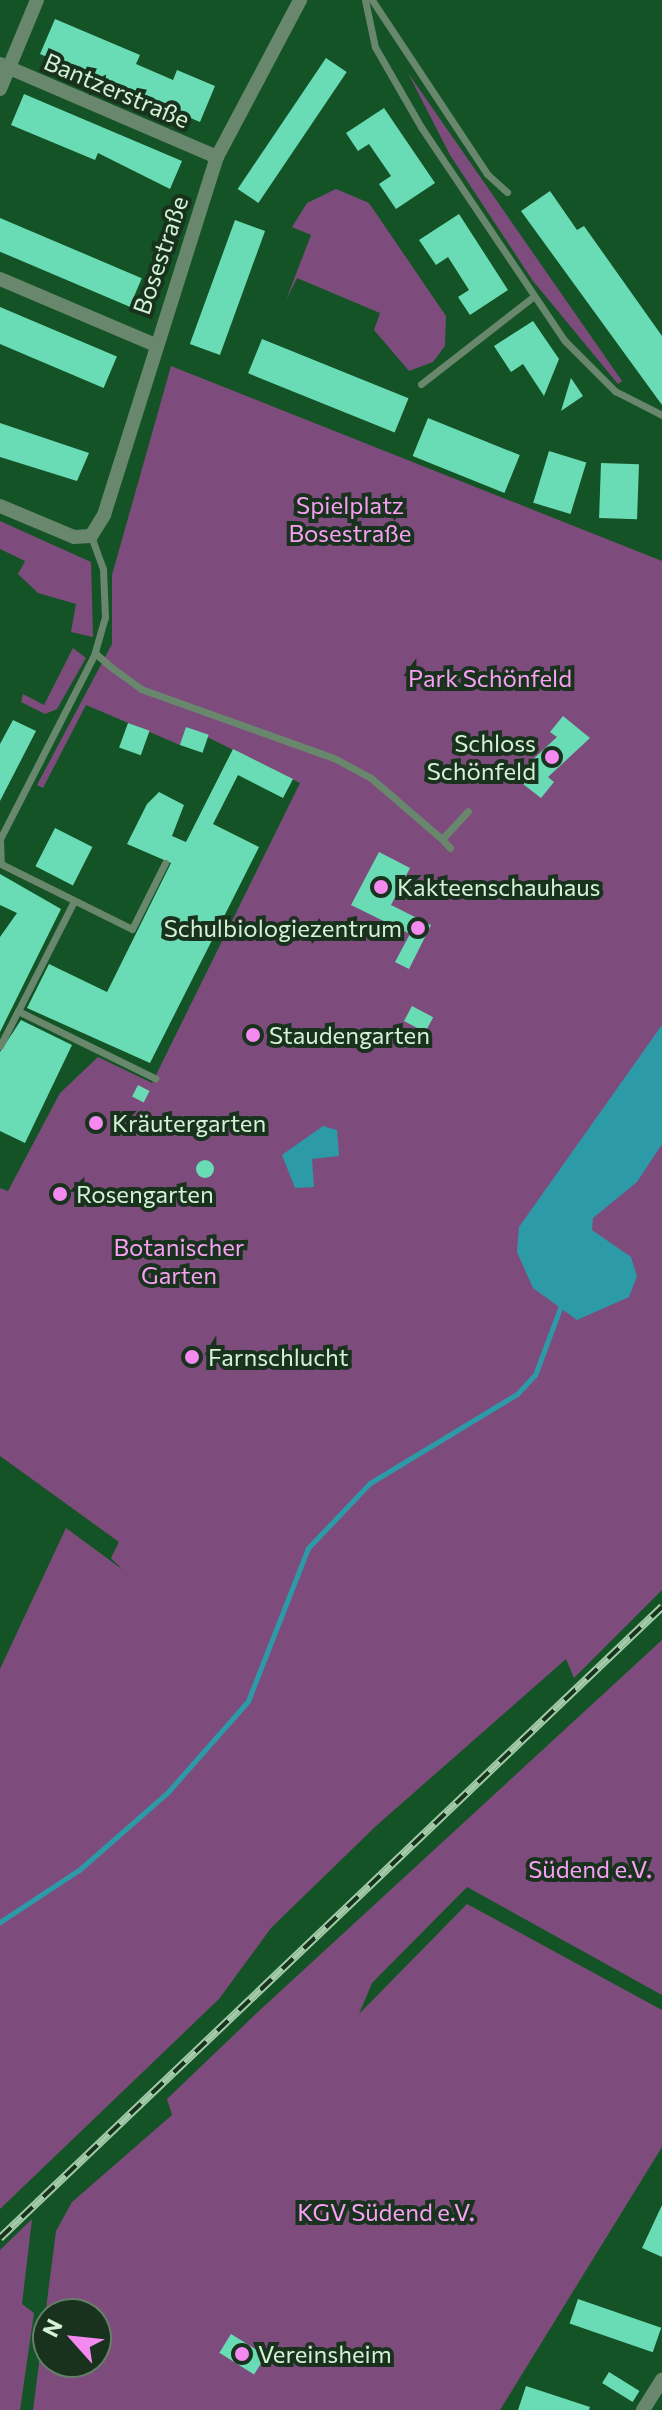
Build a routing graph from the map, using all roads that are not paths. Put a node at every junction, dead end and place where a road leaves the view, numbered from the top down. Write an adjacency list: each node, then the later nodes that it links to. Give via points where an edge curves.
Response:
1 (37, 0): 5 (street)
2 (300, 0): 7 (street, Bosestraße)
3 (365, 0): 10 (lane, via 383,60)
4 (372, 0): 8 (lane, via 487,174)
5 (4, 66): 6 (street); 7 (street, Bantzerstraße)
6 (0, 89)
7 (217, 157): 11 (street, Bosestraße)
8 (507, 192)
9 (0, 279): 11 (street)
10 (534, 296): 12 (lane); 13 (lane, via 615,391)
11 (153, 344): 15 (street, Bosestraße, via 104,515)
12 (421, 384)
13 (662, 415)
14 (0, 506): 15 (street, via 74,537)
15 (91, 536): 16 (lane, via 103,569 105,617)
16 (95, 653): 18 (lane); 19 (lane, via 141,689 334,758 371,778)
17 (468, 811): 19 (lane)
18 (0, 839): 22 (lane, via 1,864)
19 (442, 839): 20 (lane)
20 (450, 848)
21 (165, 863): 22 (lane, via 132,929)
22 (74, 901): 23 (lane)
23 (18, 1011): 24 (lane); 25 (lane)
24 (0, 1046)
25 (155, 1078)
26 (662, 2379): 27 (street)
27 (643, 2410)

